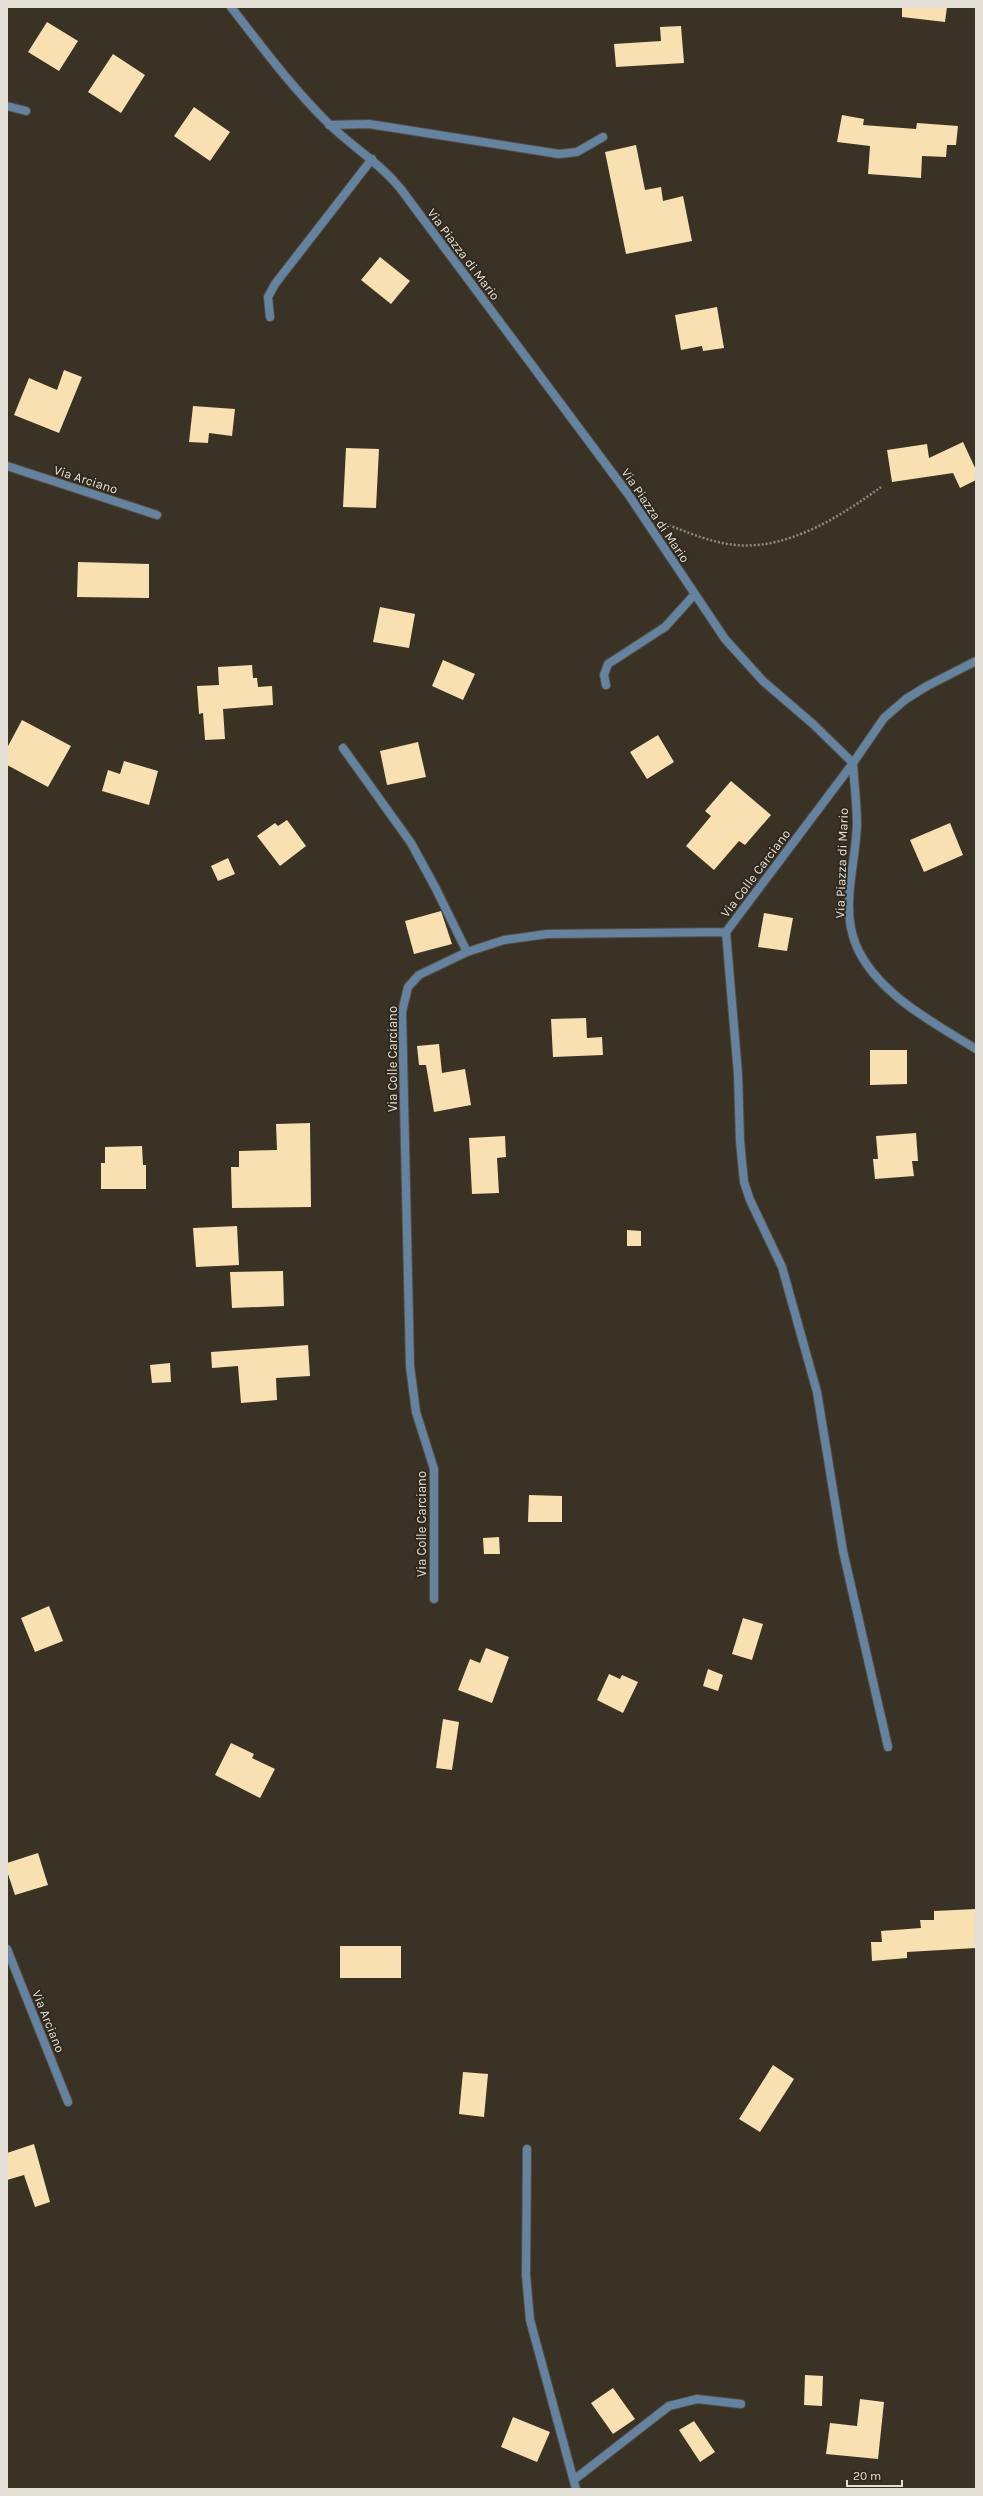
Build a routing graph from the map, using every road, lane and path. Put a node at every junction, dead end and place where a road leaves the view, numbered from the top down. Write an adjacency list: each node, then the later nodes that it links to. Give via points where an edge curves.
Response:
1 (231, 7): 4 (street, Via Piazza di Mario)
2 (7, 106): 3 (street)
3 (26, 111)
4 (329, 125): 5 (street, via 369,124 559,154 580,150); 6 (street, Via Piazza di Mario)
5 (603, 137)
6 (372, 159): 7 (street, via 275,284 268,297); 11 (street, Via Piazza di Mario, via 409,200)
7 (270, 317)
8 (7, 466): 10 (street, Via Arciano)
9 (881, 487): 11 (path, via 833,519 795,535 762,544 726,544)
10 (158, 515)
11 (644, 517): 12 (street, Via Piazza di Mario)
12 (694, 594): 14 (street, via 665,627 608,664 604,675); 16 (street, Via Piazza di Mario, via 744,662)
13 (976, 661): 16 (street, Via Colle Carciano, via 927,686 893,709)
14 (606, 685)
15 (343, 748): 18 (street, via 411,843)
16 (853, 763): 17 (street, Via Colle Carciano); 19 (street, Via Piazza di Mario, via 856,824 849,900 850,922 856,945 868,966 889,988)
17 (726, 932): 18 (street, Via Colle Carciano, via 540,935 504,940); 21 (street, via 738,1066 740,1145 744,1182 782,1267 817,1392 843,1551)
18 (467, 952): 20 (street, Via Colle Carciano, via 419,975 408,987 403,1004 410,1366 416,1412 434,1469)
19 (976, 1049)
20 (434, 1599)
21 (888, 1747)
22 (7, 1949): 23 (street, Via Arciano)
23 (68, 2102)
24 (527, 2149): 26 (street, via 526,2264 530,2314 535,2343)
25 (741, 2404): 26 (street, via 697,2399 669,2406)
26 (575, 2479): 27 (street)
27 (576, 2489)

